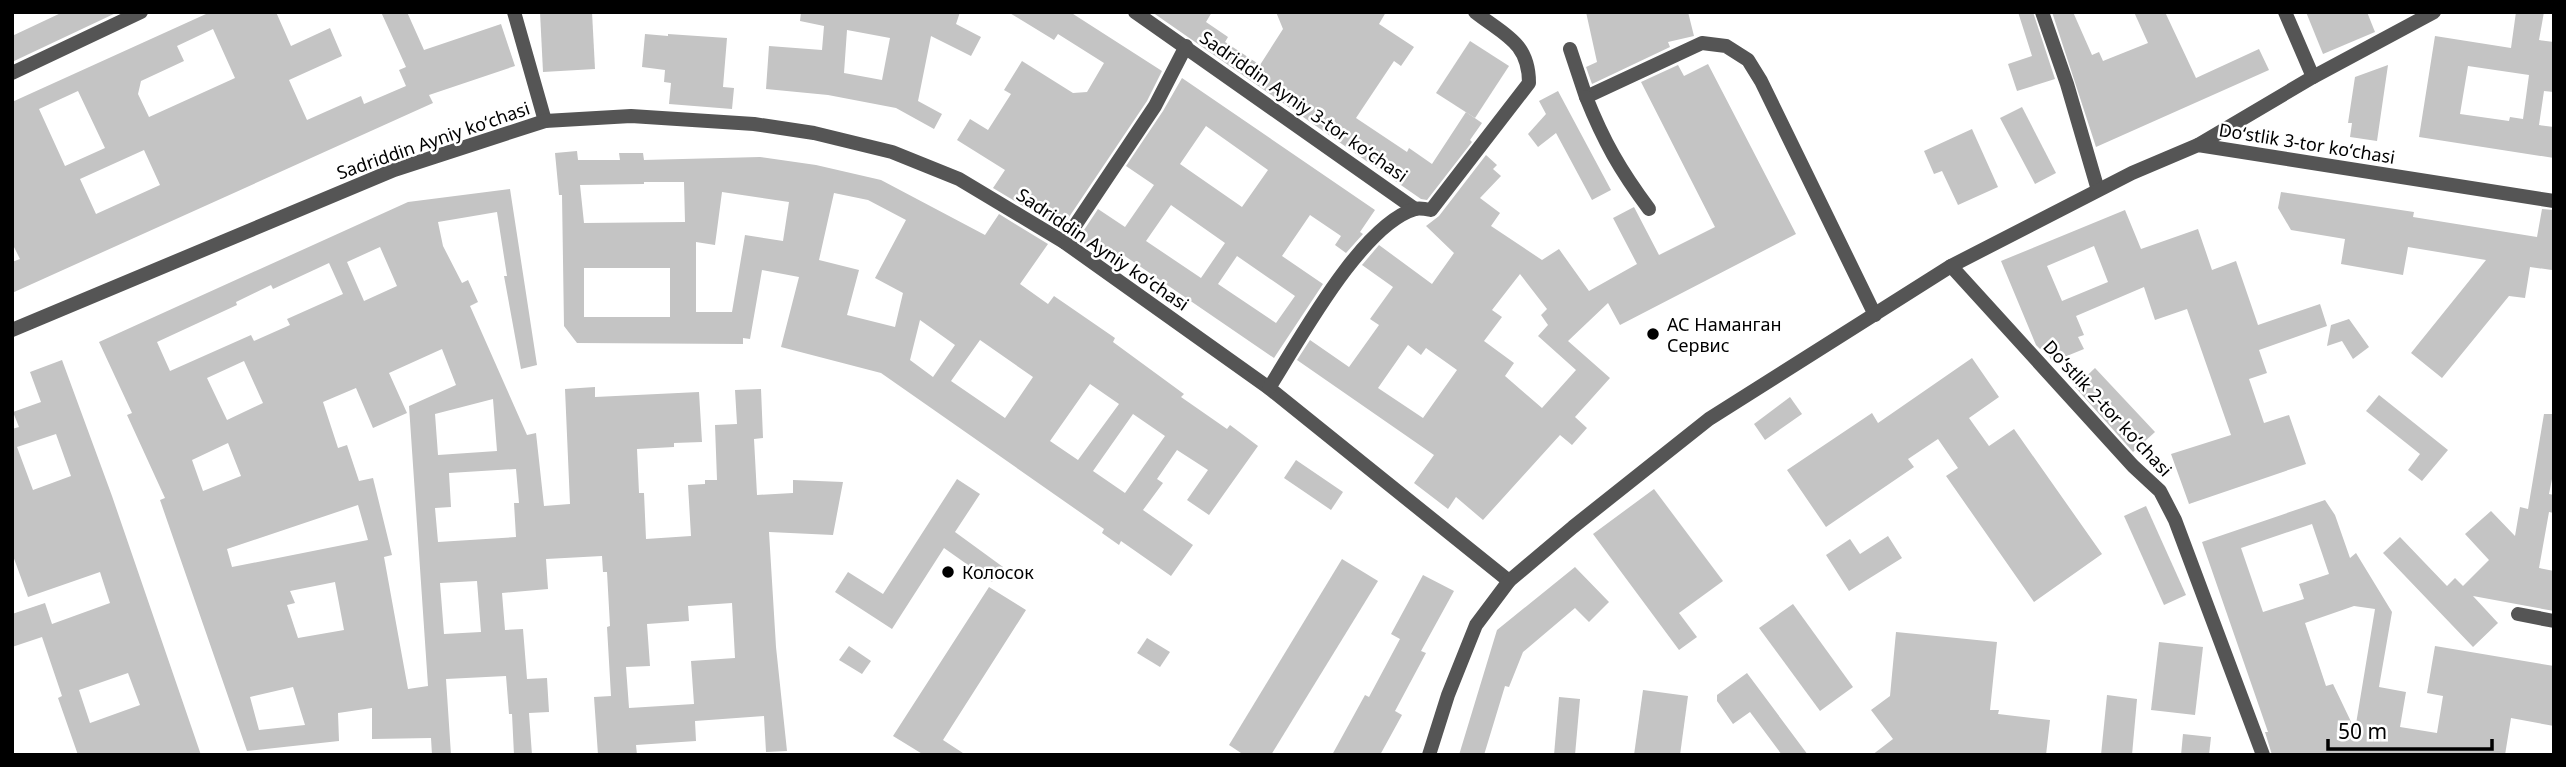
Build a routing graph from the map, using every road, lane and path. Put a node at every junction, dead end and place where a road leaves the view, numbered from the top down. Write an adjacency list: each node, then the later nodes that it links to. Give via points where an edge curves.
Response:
1 (141, 12): 10 (street)
2 (514, 12): 13 (street)
3 (1135, 12): 8 (street, Sadriddin Ayniy 3-tor koʻchasi)
4 (1475, 12): 17 (street, via 1522,49 1529,63 1529,83 1431,210)
5 (2042, 12): 15 (street)
6 (2286, 12): 11 (street)
7 (2434, 12): 11 (street, Doʻstlik 3-tor koʻchasi)
8 (1186, 46): 17 (street, Sadriddin Ayniy 3-tor koʻchasi); 19 (street, via 1155,106)
9 (1570, 49): 12 (street)
10 (12, 73)
11 (2313, 77): 14 (street, Doʻstlik 3-tor koʻchasi)
12 (1586, 97): 18 (street, via 1614,159); 21 (street, via 1702,43 1726,46 1748,60)
13 (545, 121): 19 (street, Sadriddin Ayniy koʻchasi, via 631,116 814,133 891,152 960,179); 22 (street, Sadriddin Ayniy koʻchasi, via 394,170)
14 (2198, 145): 15 (street); 16 (street, Doʻstlik 3-tor koʻchasi)
15 (2098, 190): 20 (street)
16 (2554, 201)
17 (1415, 209): 23 (street, via 1387,225 1363,247)
18 (1648, 209)
19 (1064, 242): 23 (street, Sadriddin Ayniy koʻchasi)
20 (1951, 266): 21 (street); 28 (street, Doʻstlik 2-tor koʻchasi, via 2160,491 2198,578)
21 (1875, 315): 24 (street, via 1709,419)
22 (12, 330)
23 (1269, 388): 24 (street, Sadriddin Ayniy koʻchasi)
24 (1509, 581): 27 (street, via 1476,625)
25 (2518, 614): 26 (street)
26 (2554, 621)
27 (1429, 755)
28 (2263, 755)

